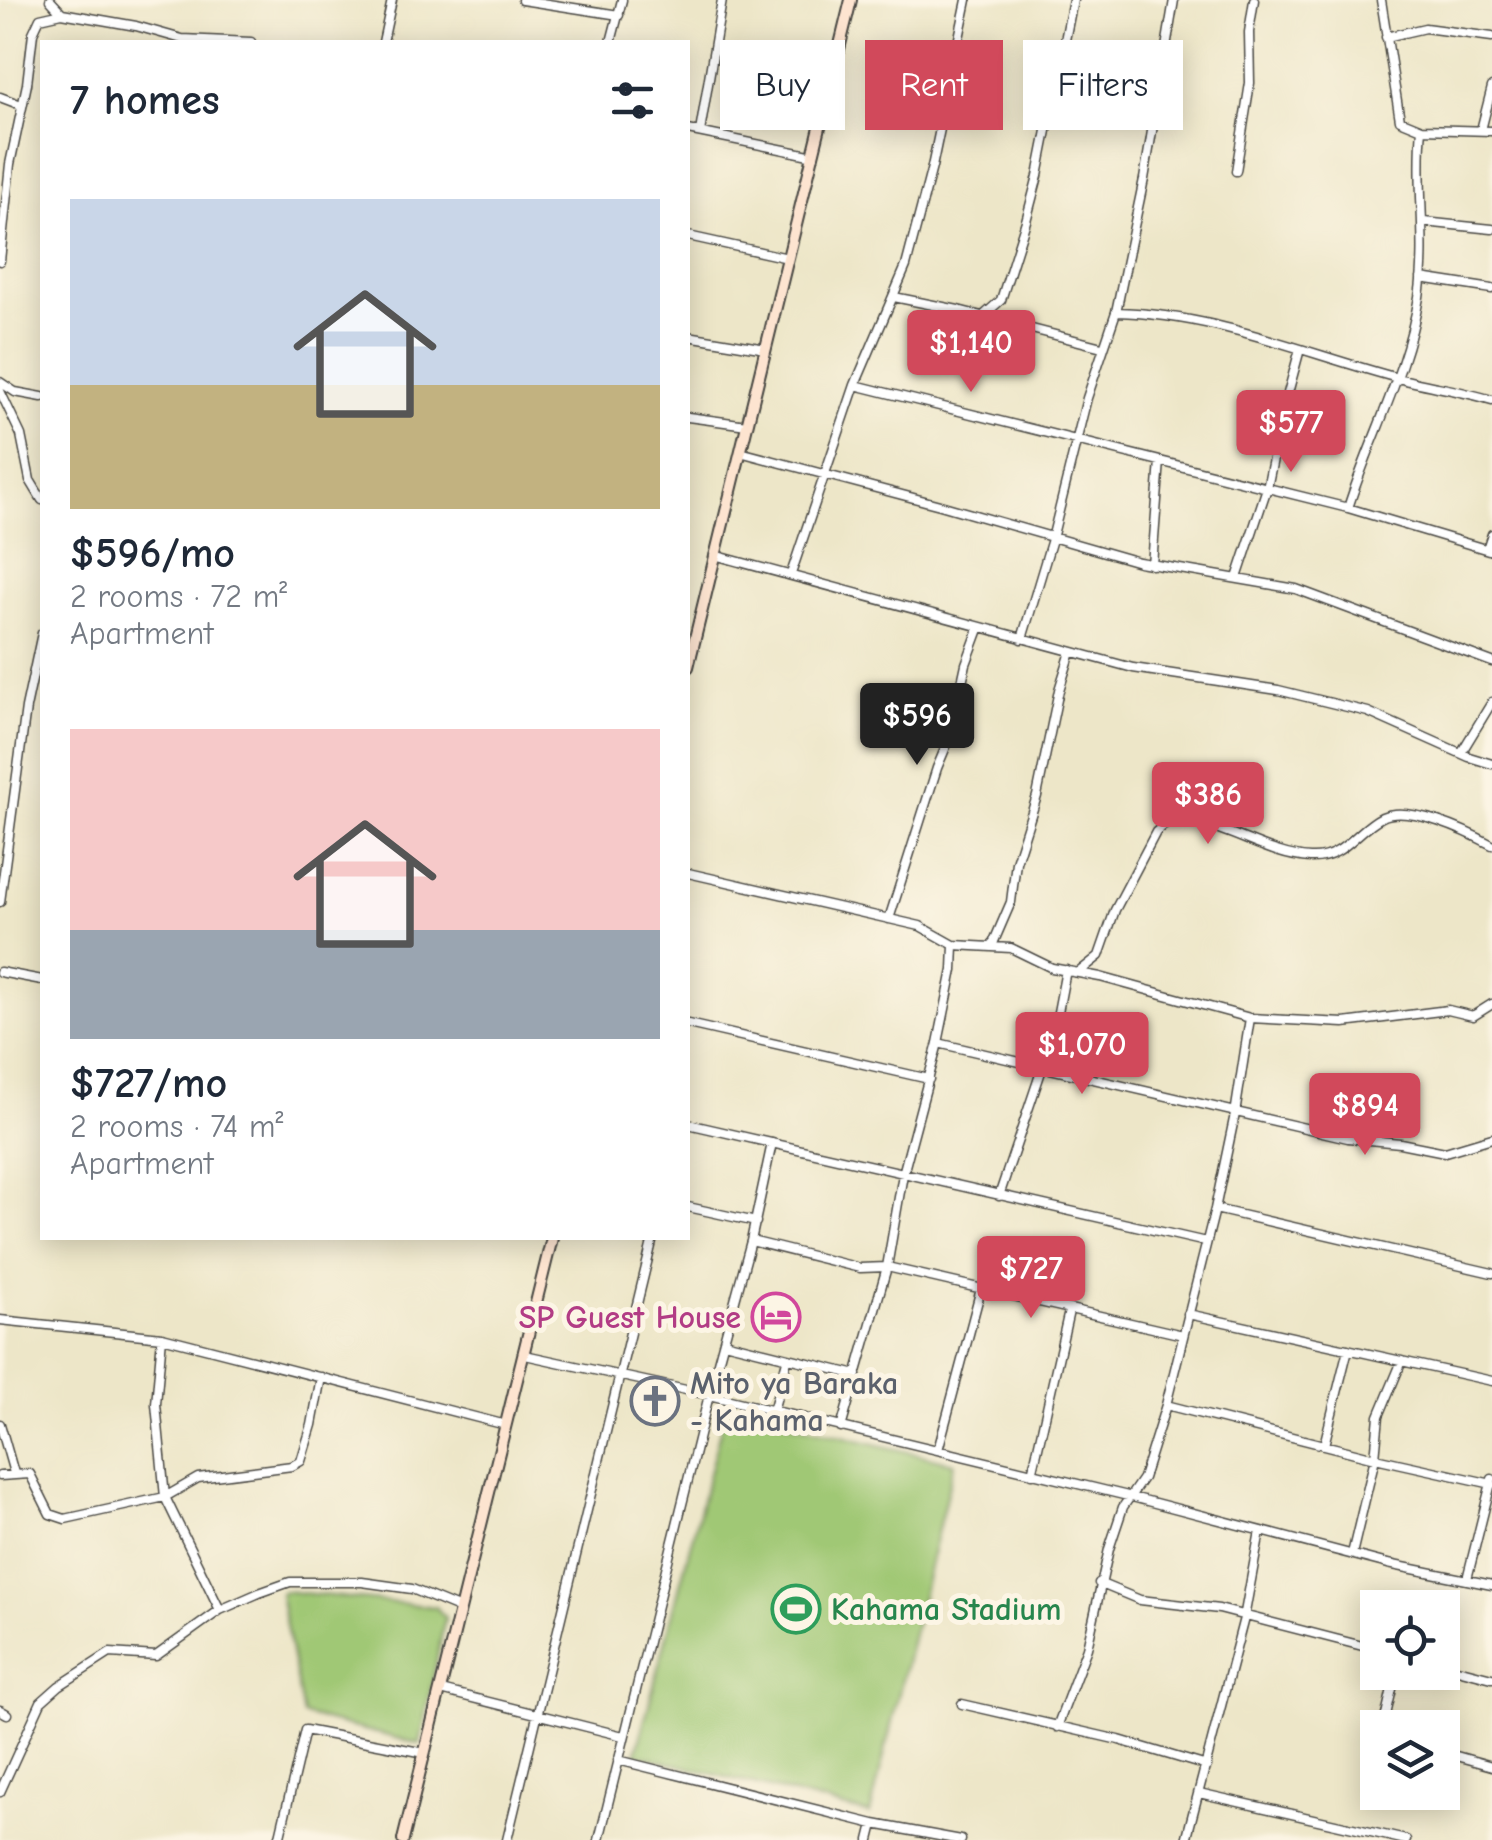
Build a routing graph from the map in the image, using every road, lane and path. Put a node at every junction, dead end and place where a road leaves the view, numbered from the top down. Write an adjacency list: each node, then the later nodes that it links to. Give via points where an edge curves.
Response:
1 (50, 0): 12 (street)
2 (392, 0): 17 (street)
3 (522, 0): 13 (street)
4 (622, 0): 13 (street)
5 (722, 0): 30 (street)
6 (852, 0): 31 (street)
7 (967, 0): 40 (street, via 916,231)
8 (1073, 0): 19 (street)
9 (1174, 0): 20 (street)
10 (1254, 0): 32 (street)
11 (1381, 0): 14 (street)
12 (62, 12): 16 (street); 23 (street, via 37,21)
13 (619, 15): 18 (street)
14 (1386, 36): 15 (street, via 1425,28); 24 (street, via 1397,114)
15 (1492, 38)
16 (205, 40)
17 (382, 40)
18 (612, 40)
19 (1064, 40)
20 (1167, 40)
21 (1492, 87): 28 (street)
22 (0, 96): 23 (street)
23 (22, 105): 37 (street)
24 (1422, 129): 28 (street); 33 (street)
25 (690, 130): 30 (street)
26 (1046, 130): 42 (street, via 1001,300)
27 (1150, 130): 41 (street)
28 (1481, 130): 29 (street)
29 (1492, 131)
30 (700, 132): 31 (street)
31 (814, 156): 36 (street)
32 (1236, 170)
33 (1424, 222): 34 (street); 38 (street)
34 (1492, 229)
35 (690, 236): 36 (street)
36 (788, 258): 46 (street)
37 (0, 261)
38 (1420, 278): 39 (street); 47 (street)
39 (1492, 289)
40 (894, 297): 42 (street); 49 (street)
41 (1116, 312): 44 (street); 45 (street, via 1174,316)
42 (983, 316): 44 (street)
43 (690, 336): 46 (street)
44 (1102, 347): 55 (street)
45 (1300, 349): 47 (street); 59 (street)
46 (766, 350): 54 (street)
47 (1397, 378): 52 (street); 61 (street)
48 (0, 382): 51 (street)
49 (855, 385): 55 (street); 58 (street)
50 (0, 391): 60 (street)
51 (40, 397)
52 (1492, 400)
53 (690, 418): 54 (street)
54 (747, 426): 56 (street)
55 (1077, 441): 57 (street); 63 (street)
56 (740, 452): 58 (street); 65 (street)
57 (1160, 461): 59 (street); 66 (street)
58 (827, 474): 63 (street); 67 (street)
59 (1267, 488): 61 (street); 68 (street)
60 (40, 497)
61 (1348, 508): 64 (street)
62 (1492, 534): 64 (street)
63 (1052, 539): 66 (street); 70 (street)
64 (1489, 550)
65 (714, 555): 67 (street); 73 (street)
66 (1152, 565): 68 (street)
67 (790, 574): 69 (street)
68 (1237, 578): 74 (street, via 1311,593)
69 (979, 629): 70 (street); 81 (street)
70 (1022, 639): 72 (street)
71 (40, 643): 80 (street)
72 (1071, 652): 76 (street, via 1368,712); 83 (street, via 1011,902)
73 (690, 658)
74 (1492, 662)
75 (1492, 702): 76 (street)
76 (1462, 753): 77 (street)
77 (1492, 764)
78 (1492, 845): 86 (street, via 1443,823 1394,814 1337,852 1309,858 1169,821 1156,832 1099,956)
79 (690, 873): 81 (street)
80 (0, 902)
81 (889, 920): 82 (street, via 920,926)
82 (954, 945): 83 (street); 91 (street)
83 (992, 946): 84 (street)
84 (1066, 970): 86 (street); 92 (street)
85 (0, 972): 87 (street)
86 (1079, 972): 89 (street)
87 (40, 980)
88 (1492, 1004): 89 (street, via 1473,1016 1436,1010 1344,1023)
89 (1250, 1018): 94 (street)
90 (690, 1024): 93 (street)
91 (938, 1043): 92 (street); 93 (street)
92 (1042, 1068): 94 (street); 99 (street)
93 (930, 1079): 98 (street)
94 (1235, 1114): 96 (street, via 1445,1152); 101 (street)
95 (690, 1124): 97 (street)
96 (1492, 1138)
97 (772, 1143): 98 (street); 102 (street)
98 (903, 1174): 99 (street); 107 (street)
99 (999, 1196): 106 (street)
100 (690, 1207): 102 (street)
101 (1215, 1209): 106 (street); 108 (street)
102 (756, 1222): 105 (street)
103 (552, 1240): 117 (street)
104 (653, 1240): 122 (street)
105 (751, 1241): 107 (street, via 860,1268); 115 (street)
106 (1206, 1242): 111 (street)
107 (887, 1268): 109 (street); 120 (street)
108 (1492, 1273)
109 (981, 1289): 110 (street); 131 (street)
110 (1070, 1311): 113 (street); 134 (street)
111 (1188, 1314): 113 (street); 116 (street)
112 (0, 1320): 114 (street)
113 (1183, 1335): 125 (street)
114 (162, 1337): 121 (street); 137 (street, via 156,1404)
115 (724, 1342): 118 (street); 124 (street)
116 (1348, 1349): 119 (street); 130 (street)
117 (525, 1355): 122 (street); 128 (street)
118 (788, 1360): 120 (street); 126 (street)
119 (1402, 1361): 123 (street); 132 (street, via 1380,1416)
120 (856, 1374): 129 (street)
121 (321, 1376): 128 (street); 137 (street, via 301,1461 198,1478)
122 (619, 1378): 124 (street); 152 (street)
123 (1492, 1380)
124 (709, 1396): 126 (street); 154 (street)
125 (1166, 1405): 130 (street); 138 (street)
126 (774, 1411): 129 (street)
127 (0, 1424): 133 (street)
128 (506, 1425): 144 (street)
129 (841, 1428): 131 (street)
130 (1324, 1445): 132 (street)
131 (938, 1450): 134 (street)
132 (1375, 1458): 136 (street); 140 (street)
133 (14, 1474): 135 (street); 137 (street, via 34,1477 50,1514 65,1519)
134 (1032, 1474): 138 (street)
135 (0, 1476)
136 (1492, 1482): 141 (street)
137 (166, 1497): 145 (street)
138 (1132, 1497): 139 (street); 142 (street)
139 (1260, 1531): 140 (street); 146 (street)
140 (1352, 1554): 141 (street)
141 (1468, 1579): 143 (street)
142 (1099, 1583): 146 (street, via 1140,1600); 153 (street, via 1087,1648)
143 (1492, 1585)
144 (458, 1608): 145 (street, via 384,1584 327,1580 290,1582); 150 (street)
145 (220, 1610): 160 (street, via 156,1656 110,1654 59,1686 41,1702)
146 (1244, 1618): 147 (street); 158 (street)
147 (1360, 1647)
148 (1460, 1670): 149 (street)
149 (1492, 1678)
150 (441, 1690): 152 (street); 155 (street)
151 (962, 1704): 153 (street)
152 (536, 1715): 154 (street); 165 (street)
153 (1057, 1728): 158 (street)
154 (623, 1736): 157 (street)
155 (425, 1753): 163 (street, via 305,1730); 164 (street)
156 (1460, 1757): 159 (street)
157 (618, 1760): 162 (street); 166 (street)
158 (1207, 1766): 161 (street)
159 (1492, 1766)
160 (0, 1792)
161 (1200, 1792): 169 (street); 170 (street)
162 (874, 1824): 167 (street); 168 (street)
163 (278, 1840)
164 (404, 1840)
165 (507, 1840)
166 (599, 1840)
167 (870, 1840)
168 (961, 1840)
169 (1186, 1840)
170 (1406, 1840)

